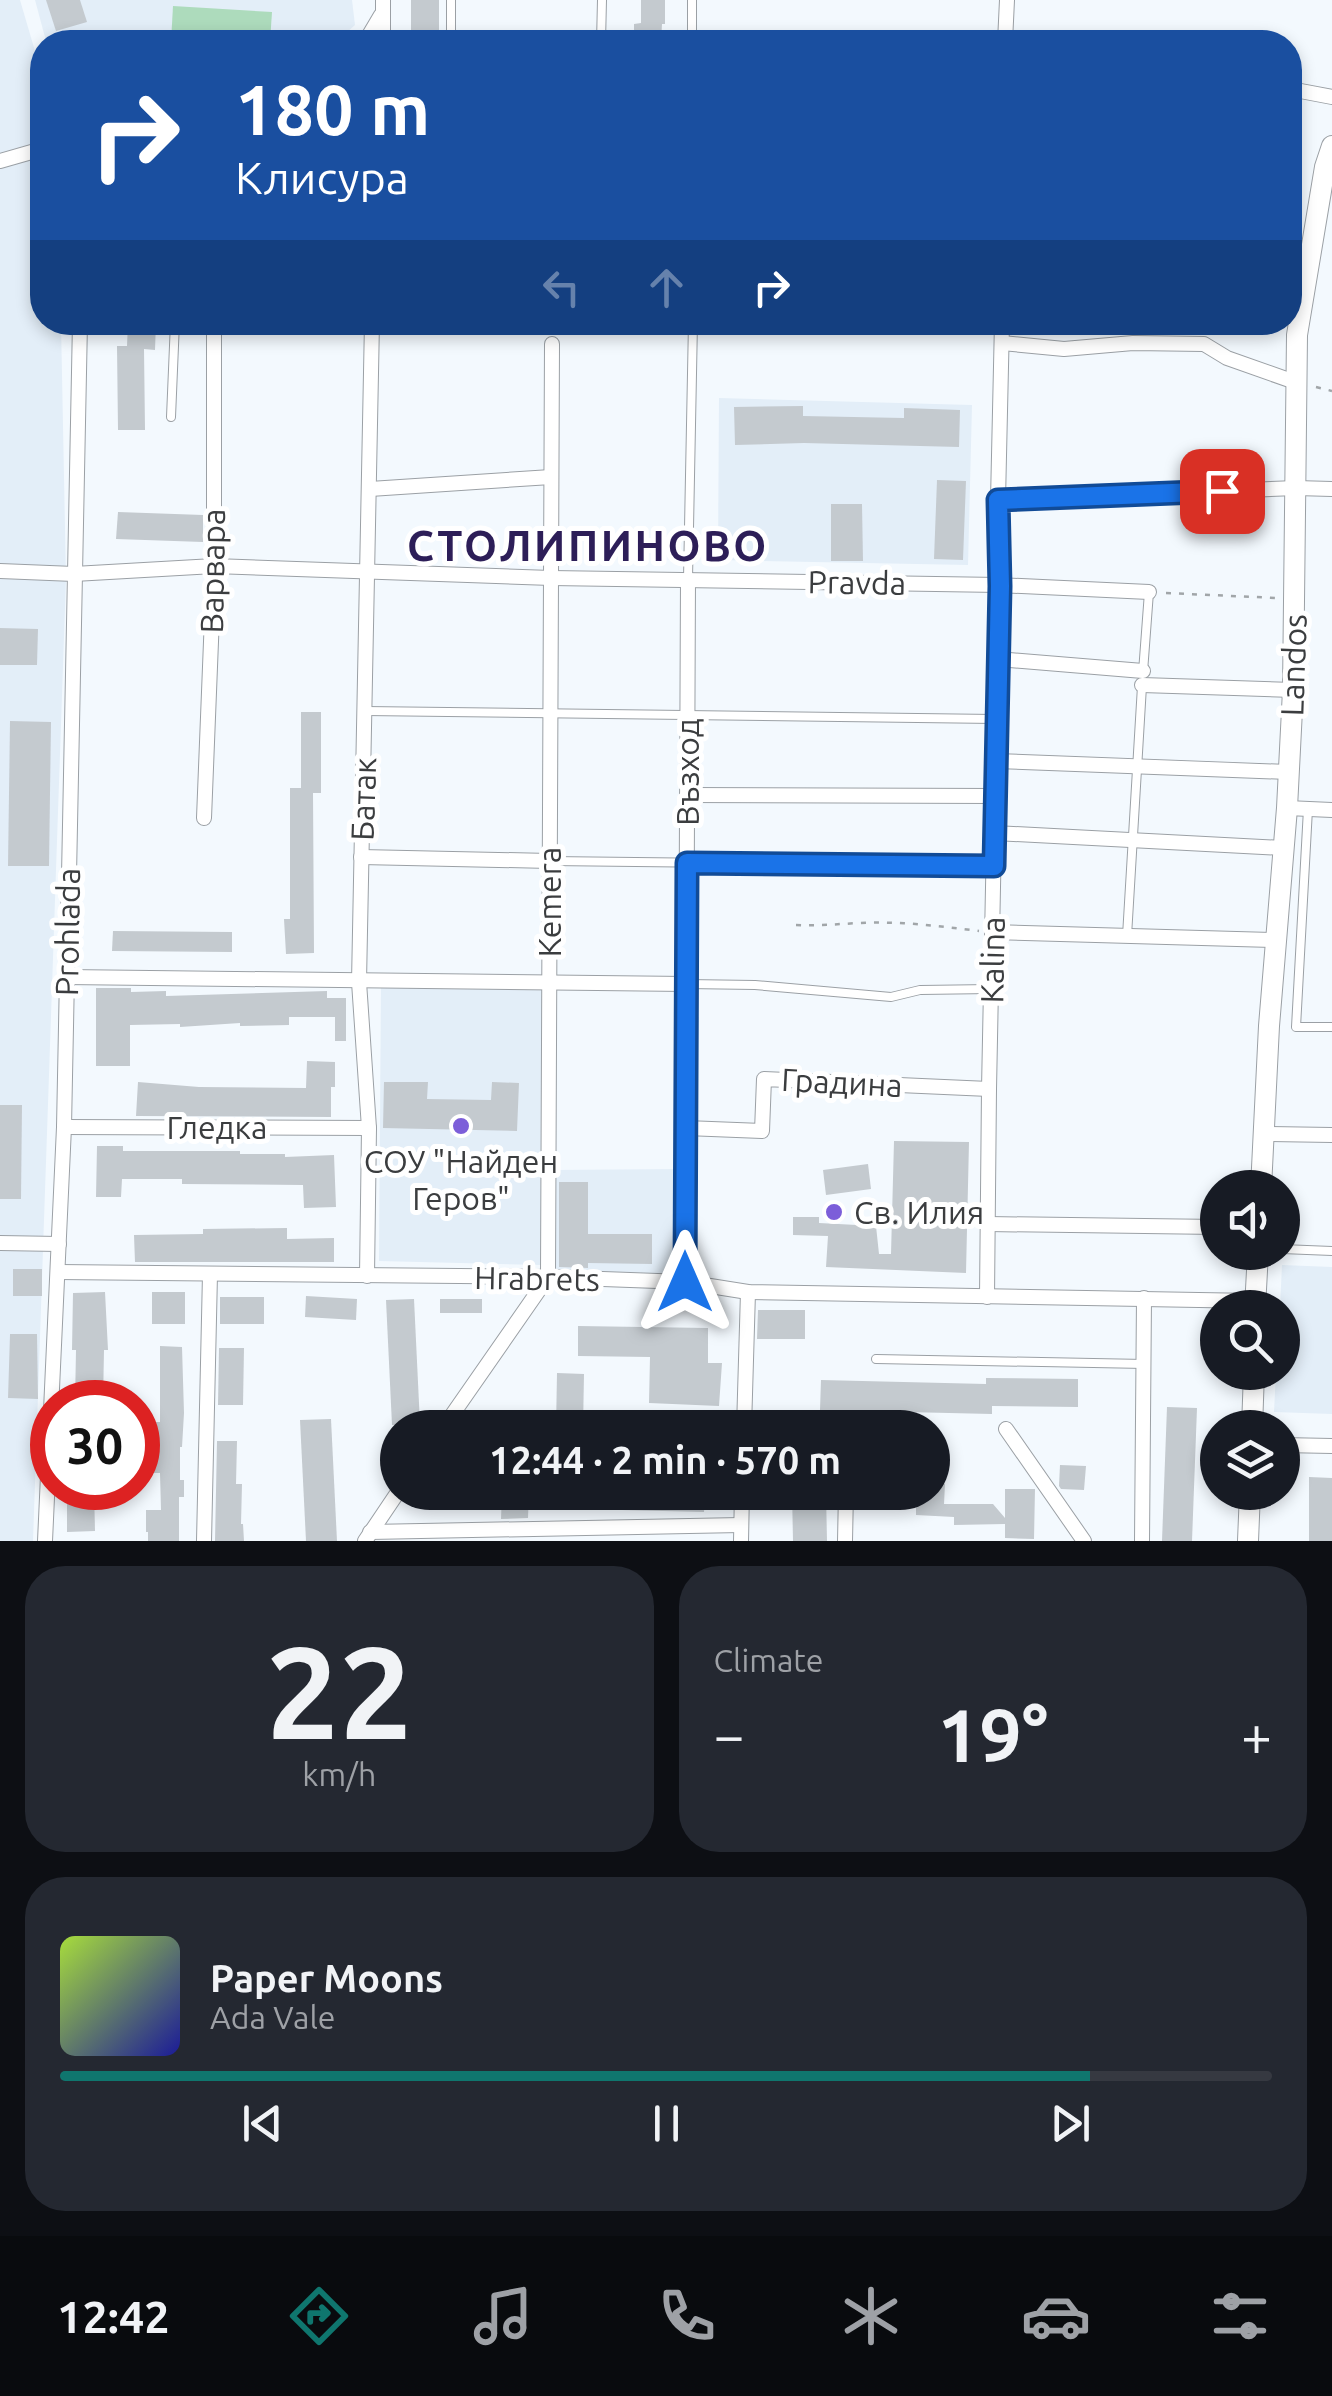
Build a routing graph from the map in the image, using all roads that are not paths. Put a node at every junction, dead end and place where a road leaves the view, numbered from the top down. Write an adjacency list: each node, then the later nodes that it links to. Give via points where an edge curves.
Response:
1 (451, 0): 8 (lane)
2 (602, 0): 9 (lane)
3 (692, 0): 10 (lane)
4 (1007, 0): 11 (street)
5 (384, 5): 6 (street); 7 (street)
6 (372, 30)
7 (383, 30)
8 (451, 30)
9 (601, 30)
10 (692, 30)
11 (1006, 30)
12 (1302, 91): 13 (street)
13 (1332, 97)
14 (1332, 146): 17 (street, Landos)
15 (30, 152): 16 (street)
16 (0, 161)
17 (1302, 305)
18 (80, 335): 37 (street, Prohlada)
19 (174, 335): 28 (lane)
20 (214, 335): 34 (street, Варвара)
21 (372, 335): 31 (street, Батак)
22 (692, 335): 39 (lane, Възход)
23 (1002, 335): 26 (street, Kalina)
24 (1297, 335): 27 (street, Landos)
25 (552, 344): 29 (street, Kemera)
26 (1002, 344): 27 (street, via 1204,344); 33 (street, Kalina)
27 (1296, 382): 30 (street, Landos)
28 (171, 417)
29 (551, 477): 31 (street); 38 (street, Kemera)
30 (1296, 488): 32 (street); 33 (street); 44 (street, Landos)
31 (370, 489): 35 (street, Батак)
32 (1332, 489)
33 (998, 500): 40 (street, Kalina)
34 (214, 566): 35 (street, Pravda); 37 (street, Pravda); 56 (street, Варвара)
35 (369, 570): 38 (street, Pravda); 45 (street, Батак)
36 (0, 571): 37 (street, Pravda)
37 (74, 574): 67 (street, Prohlada)
38 (551, 578): 39 (street, Pravda); 46 (street, Kemera)
39 (688, 579): 40 (street, Pravda); 47 (street, Възход)
40 (1000, 586): 41 (street, Pravda); 42 (street, Kalina)
41 (1149, 592): 43 (lane)
42 (998, 660): 43 (street); 48 (street, Kalina)
43 (1143, 678): 44 (street); 50 (lane)
44 (1293, 690): 51 (street, Landos)
45 (365, 711): 46 (lane); 60 (street, Батак)
46 (550, 714): 47 (lane); 61 (street, Kemera)
47 (687, 714): 48 (lane); 52 (street, Възход)
48 (997, 719): 49 (street, Kalina)
49 (996, 760): 50 (street); 53 (street, Kalina)
50 (1137, 766): 51 (street); 58 (lane)
51 (1288, 772): 54 (street, Landos)
52 (687, 796): 53 (street); 62 (street, Възход)
53 (995, 796): 57 (street, Kalina)
54 (1297, 808): 55 (street); 59 (street, Landos); 72 (lane, via 1296,1027)
55 (1332, 810)
56 (204, 818)
57 (994, 833): 58 (street); 63 (street, Kalina)
58 (1132, 840): 59 (street); 65 (lane)
59 (1282, 848): 66 (street, Landos)
60 (361, 857): 61 (street); 68 (street, Батак)
61 (550, 862): 62 (lane); 69 (street, Kemera)
62 (687, 863): 63 (lane); 70 (street, Възход)
63 (994, 866): 64 (street, Kalina)
64 (992, 932): 65 (street); 71 (street, Kalina)
65 (1127, 936): 66 (street)
66 (1276, 940): 77 (street, Landos)
67 (66, 977): 68 (street); 74 (street, Prohlada)
68 (359, 982): 69 (street); 75 (street, Батак)
69 (549, 982): 70 (street); 89 (street, Kemera)
70 (686, 984): 71 (lane, via 891,997); 76 (street, Възход)
71 (991, 989): 73 (street, Kalina)
72 (1332, 1027)
73 (989, 1090): 76 (street, Градина, via 764,1078 762,1131); 80 (street, Kalina)
74 (64, 1127): 75 (street, Гледка); 83 (street, Prohlada)
75 (370, 1128): 88 (street, Батак)
76 (686, 1128): 90 (street, Възход)
77 (1263, 1134): 78 (street); 79 (street, Landos)
78 (1332, 1135)
79 (1262, 1170)
80 (988, 1224): 81 (street); 92 (street, Kalina)
81 (1200, 1227)
82 (0, 1243): 83 (street)
83 (59, 1244): 86 (street, Prohlada)
84 (1300, 1250): 85 (lane)
85 (1332, 1252)
86 (58, 1272): 87 (street, Hrabrets); 107 (street, Prohlada)
87 (210, 1274): 88 (street, Hrabrets); 108 (street)
88 (367, 1276): 89 (street, Hrabrets)
89 (548, 1277): 90 (street, Hrabrets); 97 (street)
90 (685, 1282): 91 (street, Hrabrets)
91 (748, 1292): 92 (street, Hrabrets); 98 (street)
92 (987, 1298): 93 (street, Hrabrets)
93 (1144, 1298): 94 (street, Hrabrets); 96 (street)
94 (1200, 1301)
95 (876, 1359): 96 (lane)
96 (1145, 1364): 111 (street)
97 (456, 1410)
98 (745, 1410)
99 (1006, 1429): 110 (street)
100 (1300, 1445): 101 (street)
101 (1332, 1446)
102 (386, 1510): 106 (street)
103 (846, 1510): 109 (street)
104 (1249, 1510): 112 (street)
105 (741, 1533): 106 (street)
106 (368, 1536)
107 (45, 1541)
108 (204, 1541)
109 (845, 1541)
110 (1084, 1541)
111 (1142, 1541)
112 (1248, 1541)

